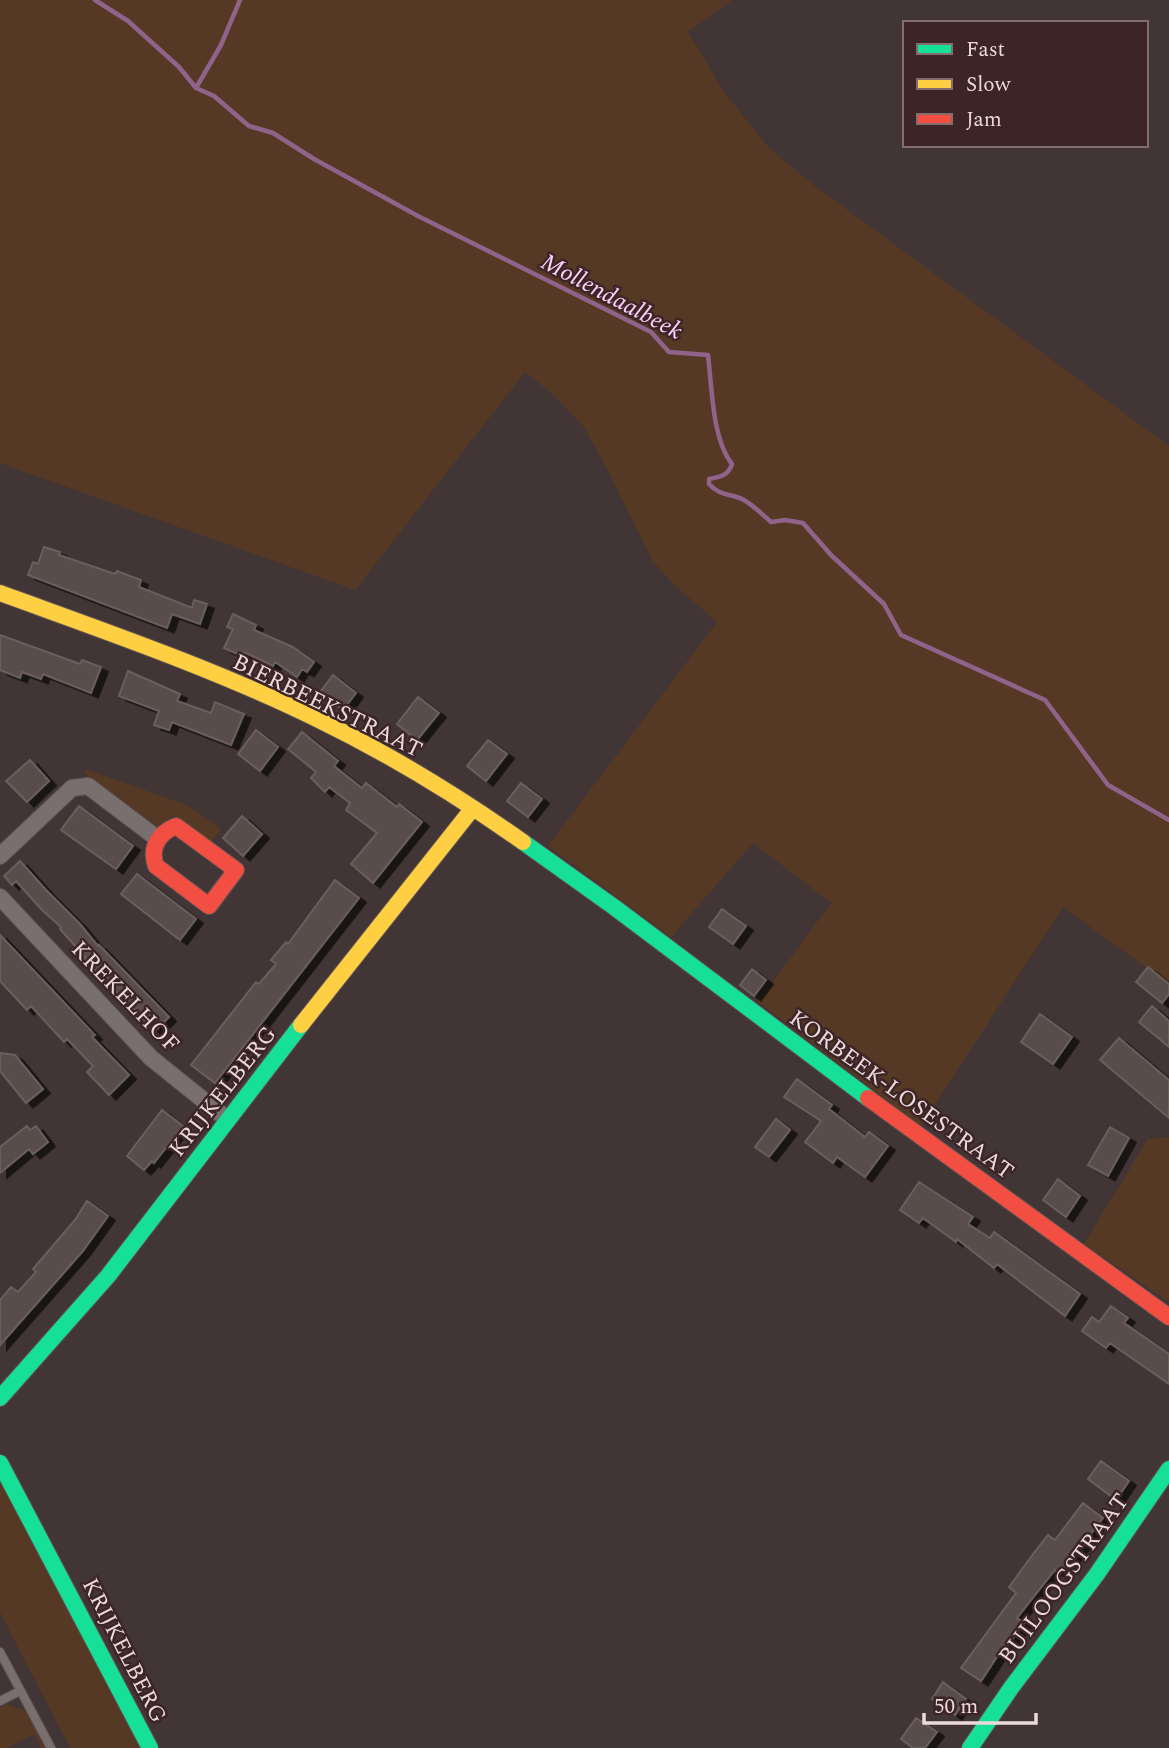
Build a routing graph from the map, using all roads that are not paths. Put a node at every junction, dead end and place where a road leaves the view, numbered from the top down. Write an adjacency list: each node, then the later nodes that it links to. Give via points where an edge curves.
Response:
1 (0, 593): 2 (street, BIERBEEKSTRAAT, via 260,692 359,741)
2 (474, 808): 6 (street, BIERBEEKSTRAAT); 7 (street, KRIJKELBERG)
3 (158, 839): 3 (street, via 152,858 156,866 209,906 236,870 176,826); 4 (street, via 88,786 79,785)
4 (0, 856)
5 (0, 897): 7 (street, KREKELHOF, via 151,1058)
6 (610, 904): 8 (street, KORBEEK-LOSESTRAAT)
7 (227, 1119): 9 (street, KRIJKELBERG, via 108,1276)
8 (1169, 1317)
9 (0, 1398)
10 (0, 1463): 16 (street, KRIJKELBERG)
11 (1169, 1468): 17 (street, BUILOOGSTRAAT)
12 (0, 1651): 13 (lane)
13 (20, 1691): 14 (lane); 15 (lane)
14 (0, 1702)
15 (51, 1748)
16 (150, 1748)
17 (970, 1748)

